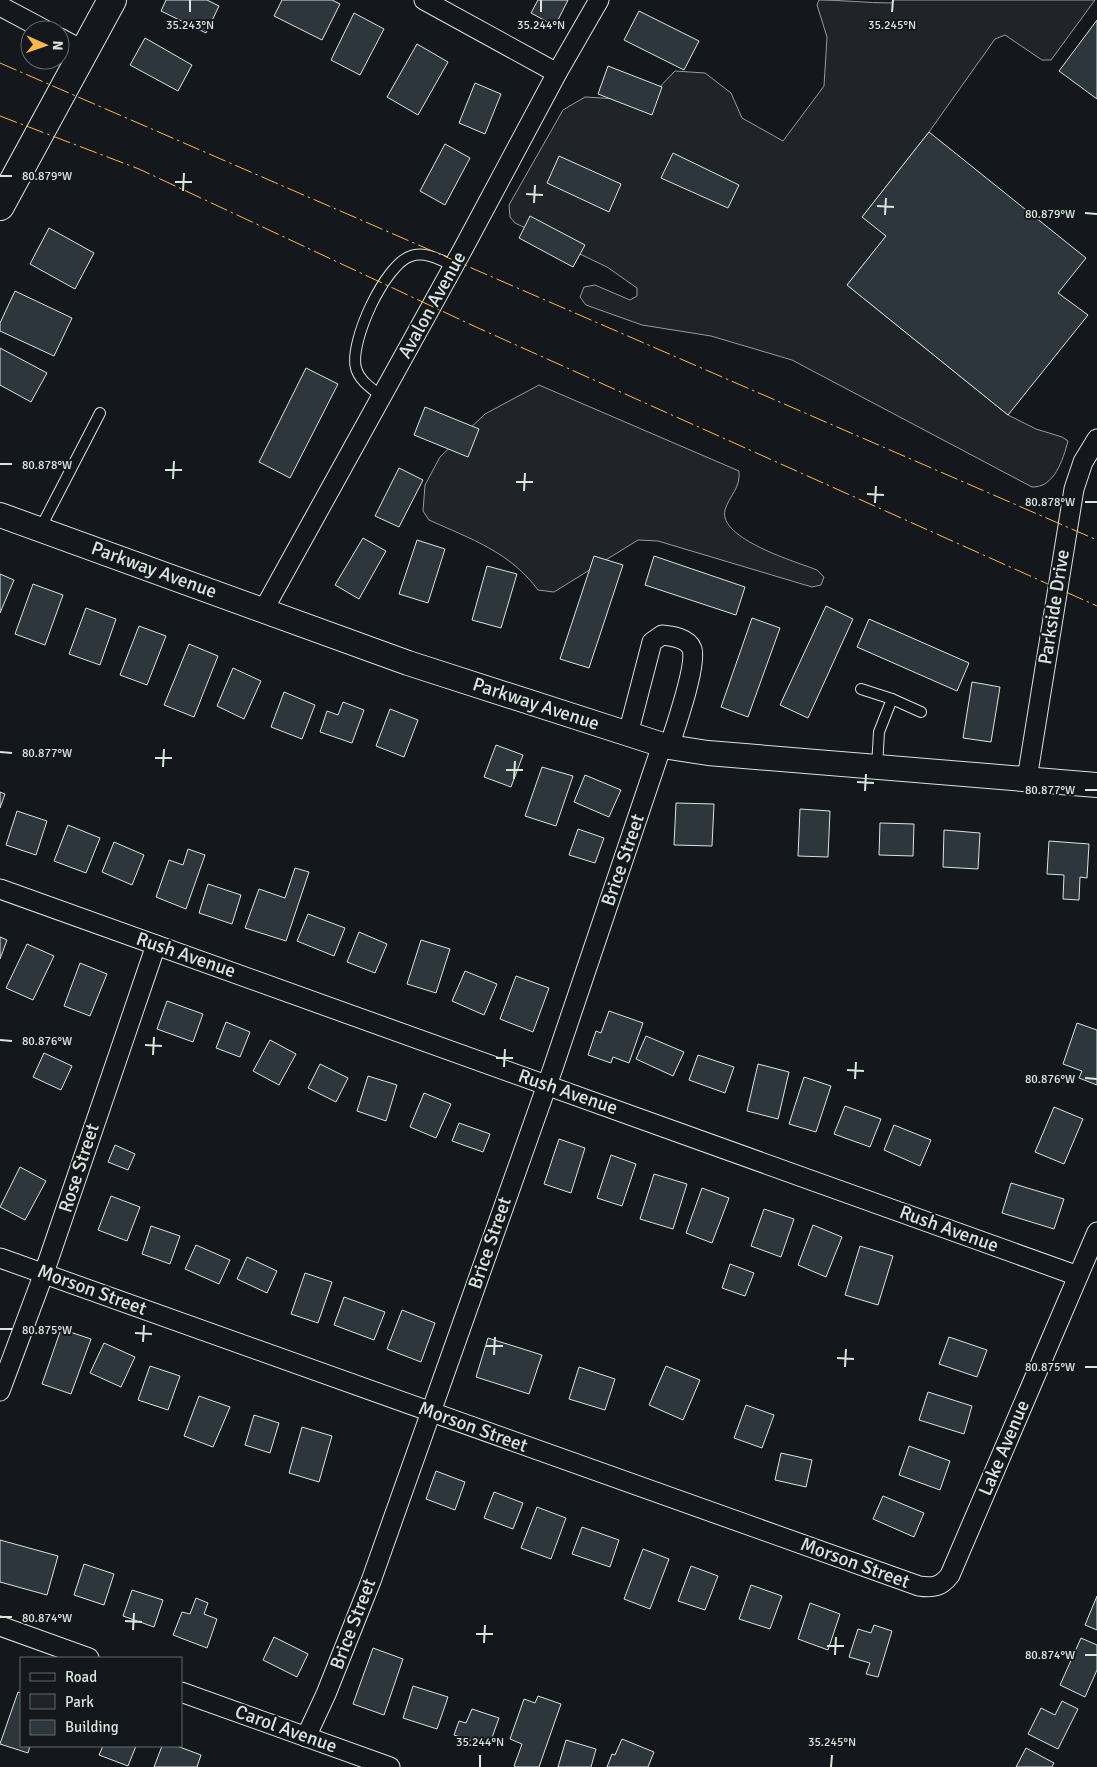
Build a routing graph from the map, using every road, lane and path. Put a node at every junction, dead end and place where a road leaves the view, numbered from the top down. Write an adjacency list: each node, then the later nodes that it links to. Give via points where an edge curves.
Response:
1 (112, 0): 7 (main road)
2 (424, 0): 8 (street)
3 (599, 0): 8 (street, Avalon Avenue)
4 (0, 6): 5 (street)
5 (26, 20)
6 (70, 43): 7 (street)
7 (84, 51): 9 (main road)
8 (557, 73): 10 (street, Avalon Avenue)
9 (0, 206)
10 (454, 266): 11 (street, Avalon Avenue); 11 (lane, via 424,255 410,256 399,262 380,291 365,320 354,356 362,380)
11 (381, 396): 16 (street, Avalon Avenue)
12 (100, 413): 15 (lane)
13 (1097, 439): 23 (street, Parkside Drive, via 1083,462 1074,489)
14 (0, 515): 15 (street, Parkway Avenue)
15 (40, 529): 16 (street, Parkway Avenue)
16 (264, 609): 20 (street, Parkway Avenue, via 408,663)
17 (861, 689): 18 (lane)
18 (892, 699): 19 (lane); 22 (lane, via 879,732)
19 (921, 712)
20 (628, 734): 21 (street, Parkway Avenue); 21 (street, Brice Street, via 652,642 662,635 678,638 692,648 691,672)
21 (665, 746): 22 (street, Parkway Avenue, via 708,753); 27 (street, Brice Street)
22 (877, 767): 23 (street, Parkway Avenue)
23 (1027, 779): 24 (street, Parkway Avenue)
24 (1097, 786)
25 (0, 889): 26 (street, Rush Avenue)
26 (156, 945): 27 (street, Rush Avenue); 30 (street, Rose Street)
27 (545, 1085): 31 (street, Rush Avenue); 33 (street, Brice Street)
28 (1097, 1232): 31 (street, Lake Avenue)
29 (0, 1258): 30 (street, Morson Street)
30 (44, 1273): 32 (street, Rose Street); 33 (street, Morson Street)
31 (1078, 1276): 34 (street, Lake Avenue)
32 (0, 1391)
33 (430, 1412): 34 (street, Morson Street, via 919,1586 932,1588); 38 (street, Brice Street, via 371,1581)
34 (946, 1580)
35 (0, 1626): 36 (street)
36 (86, 1657)
37 (182, 1692): 38 (street, Carol Avenue)
38 (306, 1737): 39 (street, Carol Avenue)
39 (390, 1767)

